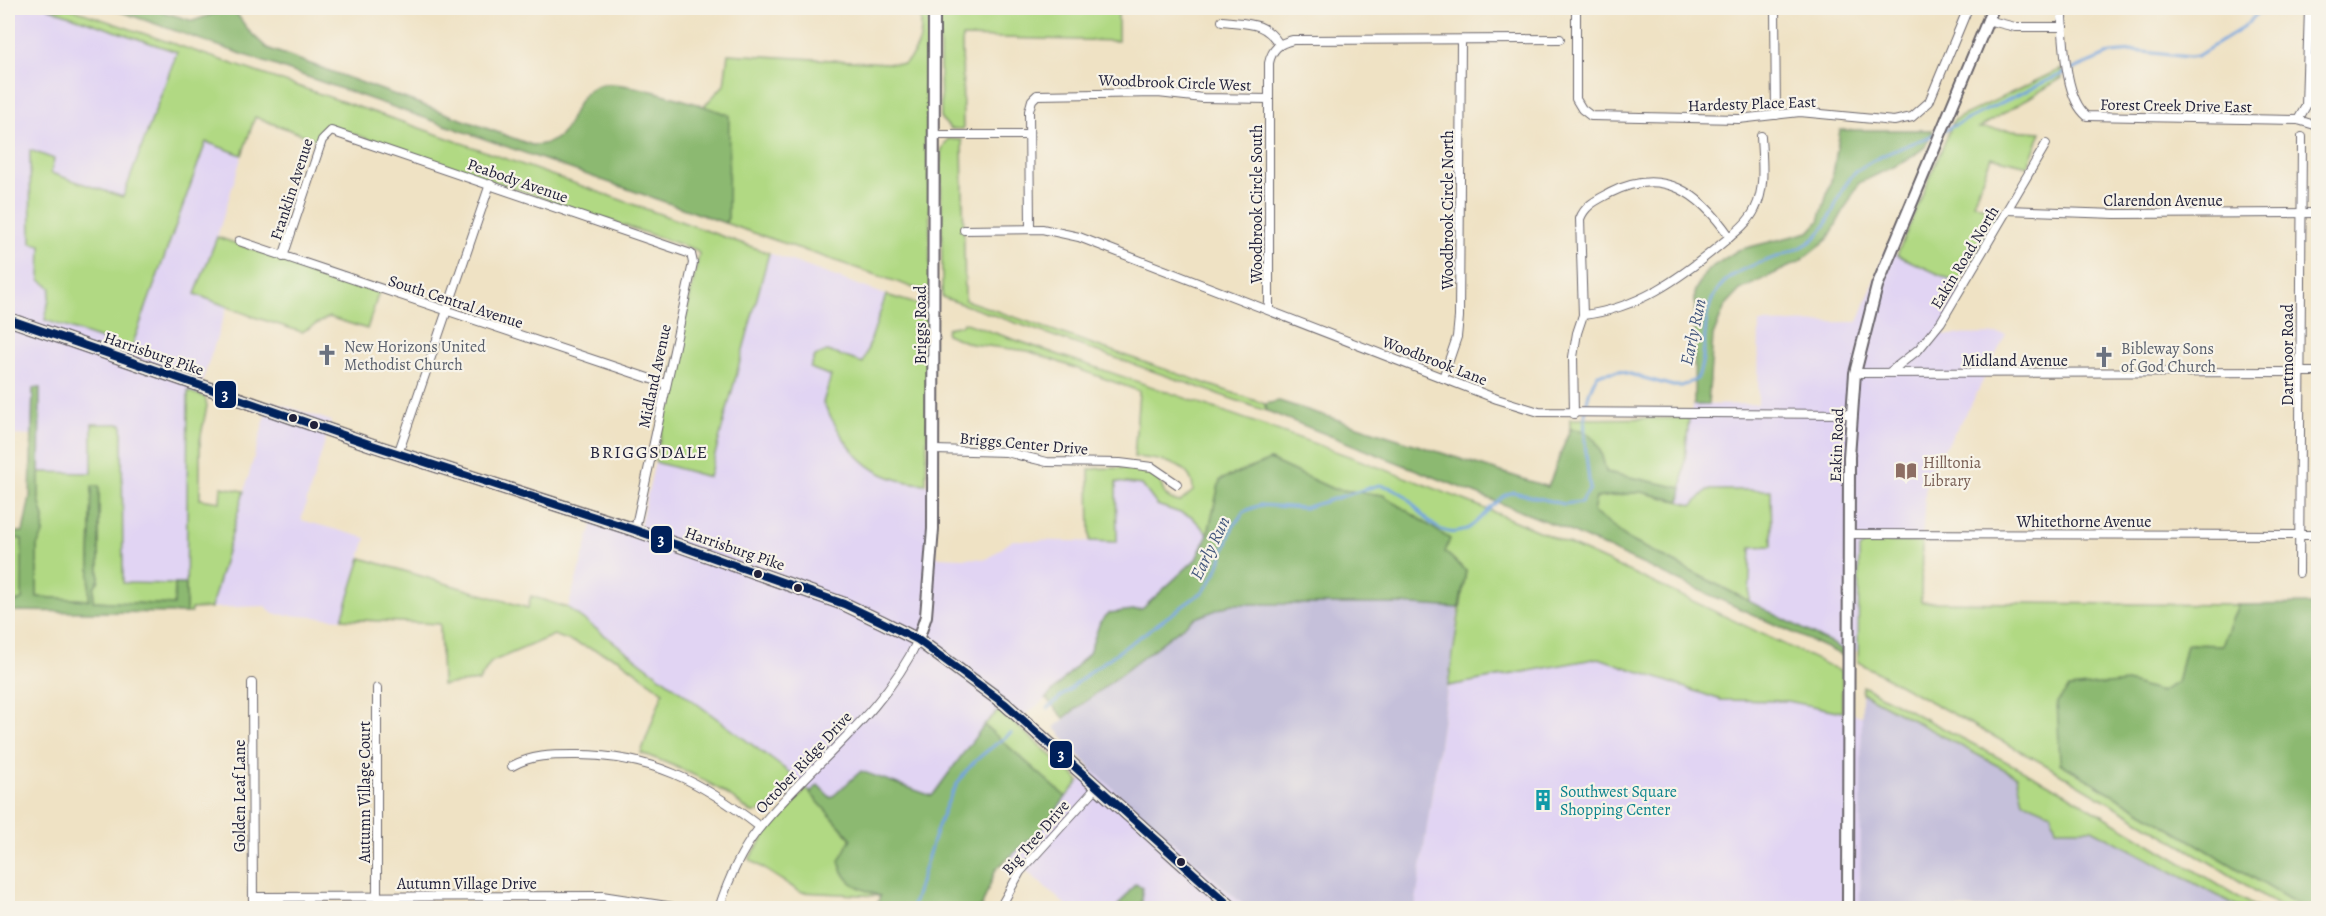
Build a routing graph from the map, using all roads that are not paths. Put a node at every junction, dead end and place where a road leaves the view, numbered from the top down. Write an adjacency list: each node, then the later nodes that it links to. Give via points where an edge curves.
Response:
1 (934, 8): 19 (street, Briggs Road)
2 (1576, 8): 15 (street, Hardesty Place East, via 1576,99 1591,116 1732,119)
3 (1775, 8): 15 (street)
4 (1968, 8): 15 (street, Hardesty Place East, via 1933,93 1912,117 1894,121 1800,112)
5 (1993, 8): 8 (street, Eakin Road)
6 (2064, 8): 10 (street, Forest Creek Drive East)
7 (2309, 8): 16 (street, via 2306,106)
8 (1987, 20): 10 (street, via 2015,27); 41 (street, Eakin Road, via 1877,286)
9 (1222, 21): 13 (street, via 1263,26)
10 (2062, 27): 16 (street, Forest Creek Drive East, via 2078,109 2086,116)
11 (1560, 39): 12 (street)
12 (1461, 40): 13 (street, via 1293,40); 42 (street, Woodbrook Circle North, via 1459,317 1457,337)
13 (1280, 44): 14 (street, Woodbrook Circle West, via 1269,63)
14 (1269, 99): 20 (street, Woodbrook Circle West, via 1040,94 1030,104); 34 (street, Woodbrook Circle South)
15 (1776, 115)
16 (2298, 120): 17 (street, Forest Creek Drive East)
17 (2319, 126)
18 (328, 132): 24 (street, Peabody Avenue, via 335,131); 32 (street, Franklin Avenue)
19 (935, 135): 20 (street); 46 (street, Briggs Road)
20 (1029, 135): 28 (street)
21 (1761, 136): 30 (street, via 1760,197 1751,217)
22 (2302, 137): 26 (street, Dartmoor Road)
23 (2046, 144): 25 (street, Eakin Road North)
24 (490, 184): 33 (street, Peabody Avenue, via 688,252); 35 (street)
25 (2008, 210): 26 (street, Clarendon Avenue, via 2115,214); 38 (street, Eakin Road North, via 1936,328 1919,349)
26 (2300, 212): 27 (street, Clarendon Avenue); 39 (street, Dartmoor Road)
27 (2319, 213)
28 (1030, 228): 29 (street, Woodbrook Lane); 34 (street, Woodbrook Lane, via 1079,237)
29 (964, 230)
30 (1730, 237): 36 (street, via 1660,290 1633,303); 36 (street, via 1700,200 1679,188 1647,182 1612,192 1587,206 1580,219)
31 (239, 241): 32 (street, South Central Avenue)
32 (283, 257): 35 (street, South Central Avenue)
33 (693, 263): 43 (street, Midland Avenue)
34 (1269, 310): 42 (street, Woodbrook Lane)
35 (446, 311): 43 (street, South Central Avenue); 47 (street)
36 (1583, 315): 44 (street, via 1574,357)
37 (8, 319): 47 (main road, Harrisburg Pike)
38 (1890, 372): 39 (street, Midland Avenue); 41 (street, Midland Avenue)
39 (2301, 372): 40 (street, Midland Avenue); 51 (street, Dartmoor Road)
40 (2319, 372)
41 (1855, 373): 45 (street, Eakin Road)
42 (1443, 378): 44 (street, Woodbrook Lane, via 1539,412)
43 (666, 384): 49 (street, Midland Avenue)
44 (1578, 414): 45 (street, Woodbrook Lane)
45 (1851, 414): 50 (street, Eakin Road)
46 (935, 450): 48 (street, Briggs Center Drive, via 1006,452 1047,462 1152,467); 54 (street, Briggs Road, via 932,565 926,616)
47 (398, 454): 49 (main road, Harrisburg Pike)
48 (1177, 484)
49 (635, 530): 54 (main road, Harrisburg Pike, via 844,604)
50 (1851, 534): 51 (street, Whitethorne Avenue); 67 (street, Eakin Road)
51 (2300, 535): 52 (street, Whitethorne Avenue); 53 (street, Dartmoor Road)
52 (2319, 535)
53 (2299, 573)
54 (918, 640): 58 (main road, Harrisburg Pike, via 1005,704); 59 (street, October Ridge Drive, via 876,706)
55 (252, 683): 60 (street, Golden Leaf Lane)
56 (377, 688): 61 (street, Autumn Village Court)
57 (512, 766): 59 (street, via 524,759 547,755 600,756 646,763 713,792)
58 (1097, 787): 65 (street, Big Tree Drive, via 1020,872); 66 (main road, Harrisburg Pike)
59 (760, 827): 64 (street, October Ridge Drive, via 730,875)
60 (253, 897): 61 (street, Autumn Village Drive); 62 (street, Golden Leaf Lane)
61 (377, 897): 63 (street, Autumn Village Drive, via 602,896)
62 (253, 909)
63 (680, 909)
64 (719, 909)
65 (1000, 909)
66 (1232, 909)
67 (1848, 909)

